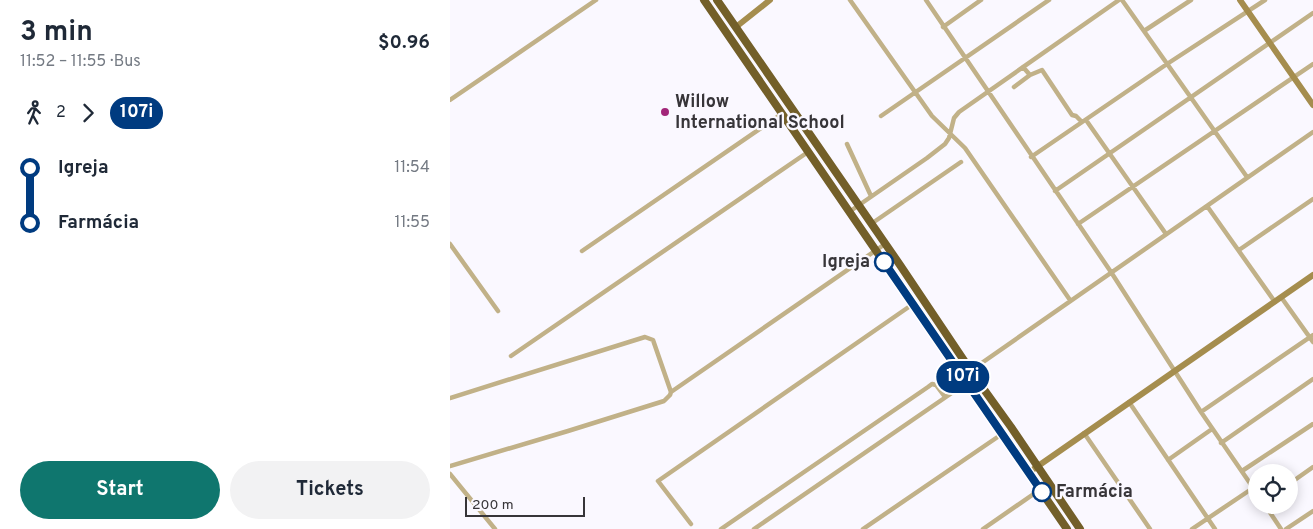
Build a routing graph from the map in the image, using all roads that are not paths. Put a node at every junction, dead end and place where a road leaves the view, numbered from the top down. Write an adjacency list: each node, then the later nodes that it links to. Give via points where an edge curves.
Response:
1 (596, 0): 29 (street)
2 (704, 0): 31 (highway)
3 (717, 0): 15 (highway)
4 (770, 0): 15 (street)
5 (850, 0): 27 (street)
6 (926, 0): 16 (street)
7 (981, 0): 16 (street)
8 (1049, 0): 19 (street)
9 (1121, 0): 17 (street); 22 (street)
10 (1191, 0): 17 (street)
11 (1240, 0): 13 (street)
12 (1264, 0): 13 (street)
13 (1248, 11): 18 (street); 20 (street)
14 (1313, 14): 18 (street)
15 (736, 27): 47 (highway)
16 (943, 27): 19 (street)
17 (1144, 31): 20 (street)
18 (1269, 43): 24 (street); 28 (street)
19 (964, 58): 26 (street); 27 (street)
20 (1167, 64): 28 (street); 33 (street)
21 (1313, 64): 24 (street)
22 (1023, 67): 23 (street); 26 (street)
23 (1030, 75): 25 (street); 33 (street, via 1042,70 1072,115)
24 (1293, 77): 30 (street); 34 (street)
25 (1014, 87)
26 (987, 92): 36 (street, via 955,114); 40 (street)
27 (915, 93): 32 (street); 36 (street)
28 (1190, 97): 34 (street); 39 (street)
29 (450, 100)
30 (1313, 105)
31 (783, 113): 38 (highway); 56 (street)
32 (882, 116)
33 (1084, 121): 39 (street); 40 (street)
34 (1213, 132): 42 (street); 43 (street)
35 (1313, 132): 42 (street)
36 (950, 134): 45 (street, via 945,144 927,158); 61 (street, via 965,148)
37 (847, 144): 45 (street)
38 (809, 152): 49 (highway); 66 (street)
39 (1110, 153): 43 (street); 44 (street)
40 (1031, 157): 44 (street)
41 (961, 162): 50 (street)
42 (1247, 177): 48 (street)
43 (1133, 187): 51 (street); 52 (street)
44 (1055, 191): 51 (street)
45 (870, 196): 47 (street)
46 (1313, 199): 55 (street)
47 (858, 205): 49 (street); 50 (highway)
48 (1207, 206): 52 (street); 55 (street)
49 (849, 212): 57 (highway)
50 (871, 224): 54 (highway)
51 (1078, 224): 58 (street)
52 (1166, 234): 58 (street)
53 (450, 244): 64 (street)
54 (885, 244): 57 (street); 68 (highway)
55 (1239, 250): 62 (street)
56 (582, 251)
57 (876, 251): 63 (highway); 71 (street)
58 (1111, 272): 61 (street); 67 (street)
59 (1313, 275): 60 (street)
60 (1281, 297): 62 (street); 65 (street)
61 (1070, 300): 68 (street)
62 (1274, 302): 67 (street)
63 (913, 304): 70 (highway); 96 (street, via 658,481)
64 (498, 311)
65 (1312, 338): 75 (street)
66 (511, 356)
67 (1174, 371): 74 (street); 75 (street)
68 (972, 373): 70 (street); 70 (street); 83 (highway)
69 (1313, 379): 80 (street)
70 (965, 380): 72 (street); 79 (highway)
71 (671, 392): 73 (street, via 653,340 645,337); 82 (street, via 664,401)
72 (945, 397): 98 (street, via 932,384); 99 (street)
73 (450, 398)
74 (1129, 402): 78 (street); 81 (street)
75 (1201, 412): 77 (street)
76 (1313, 424): 85 (street)
77 (1212, 429): 80 (street); 81 (street)
78 (1084, 433): 83 (street); 104 (street)
79 (1002, 434): 86 (highway); 100 (street)
80 (1222, 443): 85 (street)
81 (1168, 460): 95 (street)
82 (450, 466)
83 (1038, 466): 86 (street); 90 (highway)
84 (1313, 467): 88 (street)
85 (1242, 471): 89 (street)
86 (1028, 473): 91 (highway)
87 (450, 474): 97 (street)
88 (1298, 478)
89 (1248, 480)
90 (1048, 484): 91 (street); 103 (highway)
91 (1040, 490): 101 (street); 102 (highway)
92 (1248, 494): 95 (street)
93 (1313, 511): 108 (street)
94 (1271, 514): 107 (street)
95 (1208, 518): 105 (street); 106 (street)
96 (690, 524)
97 (495, 529)
98 (721, 529)
99 (754, 529)
100 (862, 529)
101 (983, 529)
102 (1067, 529)
103 (1080, 529)
104 (1150, 529)
105 (1192, 529)
106 (1216, 529)
107 (1281, 529)
108 (1286, 529)

